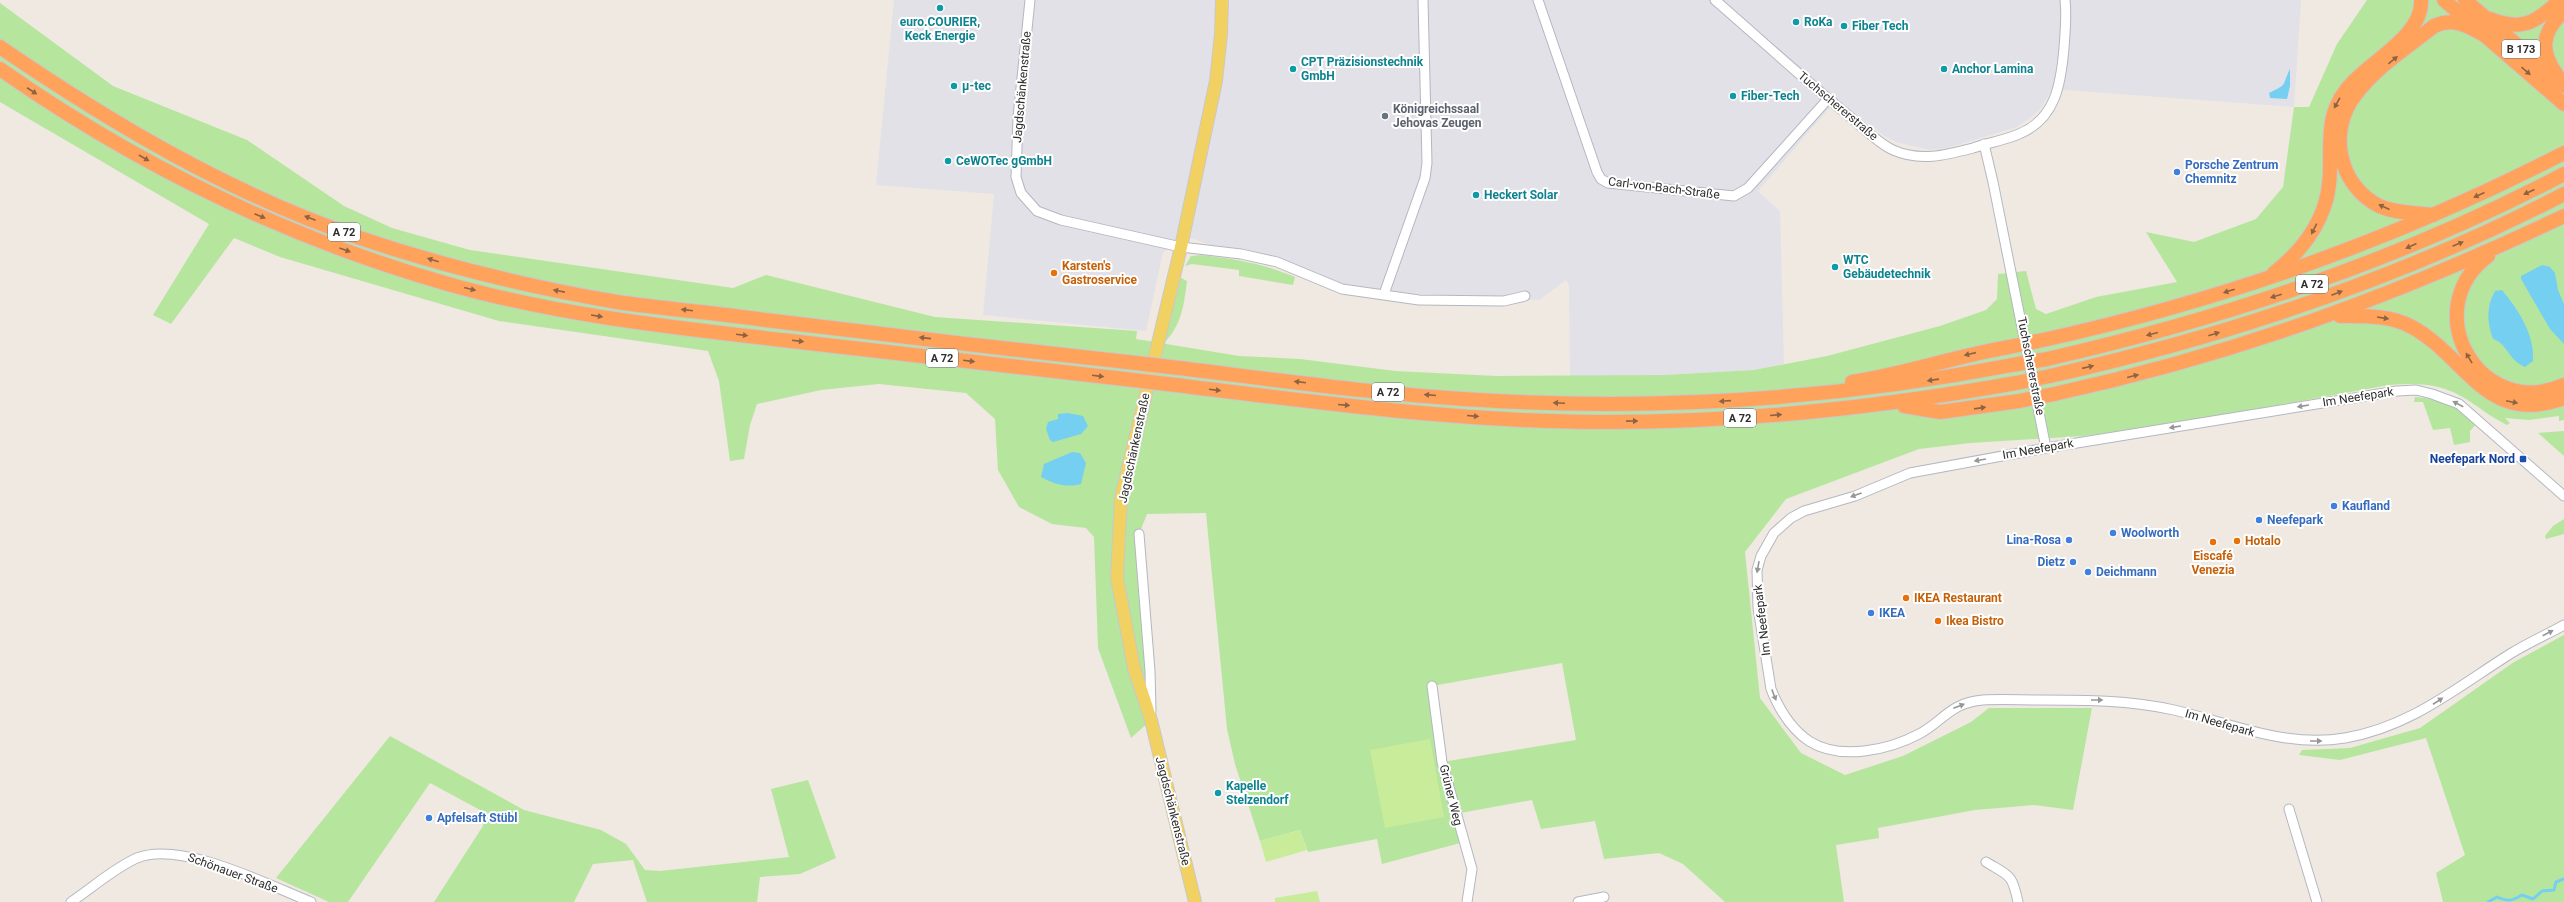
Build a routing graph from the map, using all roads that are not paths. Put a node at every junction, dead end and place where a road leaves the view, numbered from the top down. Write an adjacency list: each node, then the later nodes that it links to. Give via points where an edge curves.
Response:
1 (1030, 0): 26 (street, Jagdschänkenstraße, via 1018,117 1016,177 1021,193 1037,211 1054,218)
2 (1222, 0): 26 (main road, Jagdschänkenstraße, via 1222,34 1216,81)
3 (1423, 0): 28 (street, via 1427,163 1425,178)
4 (1538, 0): 17 (street, Carl-von-Bach-Straße, via 1595,167 1601,179 1608,183 1734,196 1748,188)
5 (1715, 0): 17 (street, Tuchschererstraße)
6 (2065, 0): 19 (street, Tuchschererstraße, via 2066,29 2061,78 2054,102 2029,129)
7 (2421, 0): 27 (highway, one-way to 27, via 2418,21 2410,32 2353,82 2335,107 2329,134 2328,189 2318,221 2301,248)
8 (2444, 0): 13 (highway, B 173)
9 (2464, 0): 11 (highway, B 173)
10 (2560, 0): 12 (highway)
11 (2478, 12): 12 (highway, via 2498,22 2518,25); 16 (highway, B 173)
12 (2555, 15): 16 (highway, via 2545,41 2546,53 2550,65)
13 (2486, 36): 18 (highway, B 173, one-way to 18); 23 (highway, one-way to 13, via 2391,211 2368,199 2357,188 2348,174 2339,147 2342,118 2348,104 2361,88 2434,26 2458,22)
14 (0, 47): 32 (highway, A 72, one-way to 14, bridge, via 1701,403 1598,404 1496,401 1365,390 619,302 513,282 454,267 355,236 271,203 186,162 110,120)
15 (0, 69): 34 (highway, A 72, one-way to 34, bridge, via 84,124 184,181 258,216 349,252 450,284 515,300 619,320 1176,385 1492,418 1593,422 1707,420)
16 (2564, 86)
17 (1828, 99): 19 (street, Tuchschererstraße, via 1879,141 1893,150 1912,156 1948,155)
18 (2564, 104)
19 (1984, 144): 35 (street, Tuchschererstraße)
20 (2564, 153): 23 (highway, one-way to 23)
21 (2564, 174): 32 (highway, A 72, one-way to 32, bridge, via 2473,219 2405,248 2288,292 2188,324 2047,359 1924,382)
22 (2564, 194): 34 (highway, A 72, one-way to 22, bridge, via 2050,376 2191,341 2303,306 2487,232)
23 (2436, 216): 27 (highway)
24 (2564, 216): 25 (highway)
25 (2501, 246): 30 (highway, via 2420,281); 31 (highway, one-way to 25, via 2545,392 2531,393 2502,386 2479,371 2463,347 2456,320 2461,293 2475,268)
26 (1180, 247): 28 (street, Jagdschänkenstraße, via 1270,260 1342,289); 40 (main road, Jagdschänkenstraße, via 1121,498 1117,578 1134,668)
27 (2266, 280): 32 (highway, one-way to 32, bridge, via 2117,324 1972,353 1890,377 1814,387)
28 (1384, 294): 29 (street, Jagdschänkenstraße, via 1434,300 1504,301)
29 (1525, 296)
30 (2316, 321): 33 (highway, one-way to 33, via 2339,316 2398,321 2436,343 2469,377 2503,400 2544,404); 34 (highway, one-way to 30, bridge, via 1940,412 2019,401 2164,368)
31 (2564, 385)
32 (1792, 397)
33 (2564, 398)
34 (1886, 404)
35 (2046, 448): 36 (street, Im Neefepark, one-way to 35, via 2470,411 2446,398 2416,390); 38 (street, Im Neefepark, one-way to 38, via 1910,473 1855,496 1804,511 1791,518 1774,533 1761,556 1756,590 1771,689 1787,720 1810,742 1825,748 1844,750 1892,746 1921,733 1956,706 1983,700 2136,703 2174,710 2266,736 2300,741 2345,738 2367,734 2410,718 2512,653)
36 (2564, 496)
37 (1139, 534): 40 (street, Jagdschänkenstraße, via 1150,671)
38 (2564, 625)
39 (1432, 686): 47 (street, Grüner Weg, via 1442,762 1472,869)
40 (1151, 720): 46 (main road, Jagdschänkenstraße)
41 (2289, 809): 50 (street)
42 (1986, 862): 49 (street, via 2004,870 2015,886)
43 (1604, 897): 48 (street)
44 (71, 902): 45 (street, Schönauer Straße, via 138,858 174,853 199,859)
45 (311, 902)
46 (1195, 902)
47 (1467, 902)
48 (1578, 902)
49 (2018, 902)
50 (2318, 902)

